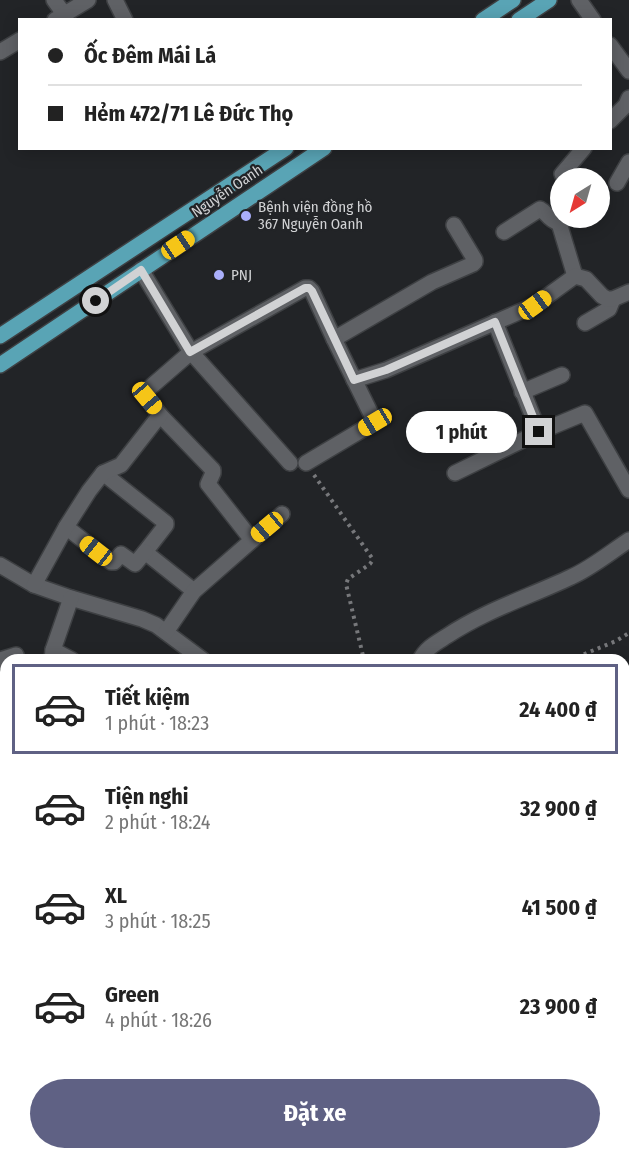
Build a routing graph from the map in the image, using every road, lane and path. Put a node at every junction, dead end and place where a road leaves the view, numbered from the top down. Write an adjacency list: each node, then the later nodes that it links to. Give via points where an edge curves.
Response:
1 (54, 0): 7 (street)
2 (88, 0): 7 (street)
3 (115, 0): 8 (street)
4 (513, 0): 9 (main road)
5 (549, 0): 10 (main road)
6 (579, 0): 11 (street)
7 (59, 17)
8 (124, 18)
9 (486, 18)
10 (522, 18)
11 (592, 18)
12 (18, 41): 14 (street)
13 (612, 48): 15 (street)
14 (0, 52)
15 (629, 71)
16 (628, 104): 17 (street)
17 (612, 118)
18 (283, 150): 34 (main road, Nguyễn Oanh)
19 (321, 150): 28 (main road, Nguyễn Oanh)
20 (582, 150): 22 (street)
21 (629, 162): 23 (street)
22 (567, 168)
23 (616, 183)
24 (550, 220): 27 (street, via 540,209)
25 (454, 225): 35 (street, via 475,260 473,264 432,282)
26 (566, 228): 29 (street)
27 (504, 232)
28 (141, 270): 36 (street); 37 (main road, Nguyễn Oanh)
29 (575, 276): 31 (street, via 586,279 602,296); 32 (street, via 535,305)
30 (629, 292): 31 (street)
31 (613, 300): 33 (street, via 609,309)
32 (495, 322): 39 (street); 40 (street)
33 (585, 323)
34 (0, 336)
35 (334, 339): 36 (street, via 312,291 305,288); 39 (street)
36 (190, 352): 41 (street, via 146,391); 43 (street)
37 (0, 365)
38 (562, 375): 40 (street)
39 (354, 380): 44 (street, via 375,422)
40 (522, 392): 42 (street)
41 (160, 414): 45 (street, via 121,465); 50 (street, via 213,470 208,485)
42 (539, 432): 46 (street); 47 (street, via 585,413)
43 (290, 463)
44 (306, 463): 61 (path, via 372,558 345,584)
45 (103, 473): 49 (street); 52 (street, via 166,523)
46 (455, 473)
47 (629, 490)
48 (282, 514): 50 (street)
49 (66, 527): 52 (street, via 111,562 121,555 135,564); 54 (street)
50 (252, 540): 55 (street)
51 (629, 540): 62 (street, via 573,577 465,624)
52 (145, 552): 55 (street)
53 (0, 565): 54 (street)
54 (34, 585): 56 (street)
55 (194, 591): 57 (street)
56 (71, 598): 57 (street); 59 (street)
57 (161, 628): 60 (street)
58 (629, 633): 63 (path)
59 (52, 654)
60 (195, 654)
61 (362, 654)
62 (423, 654)
63 (585, 654)

